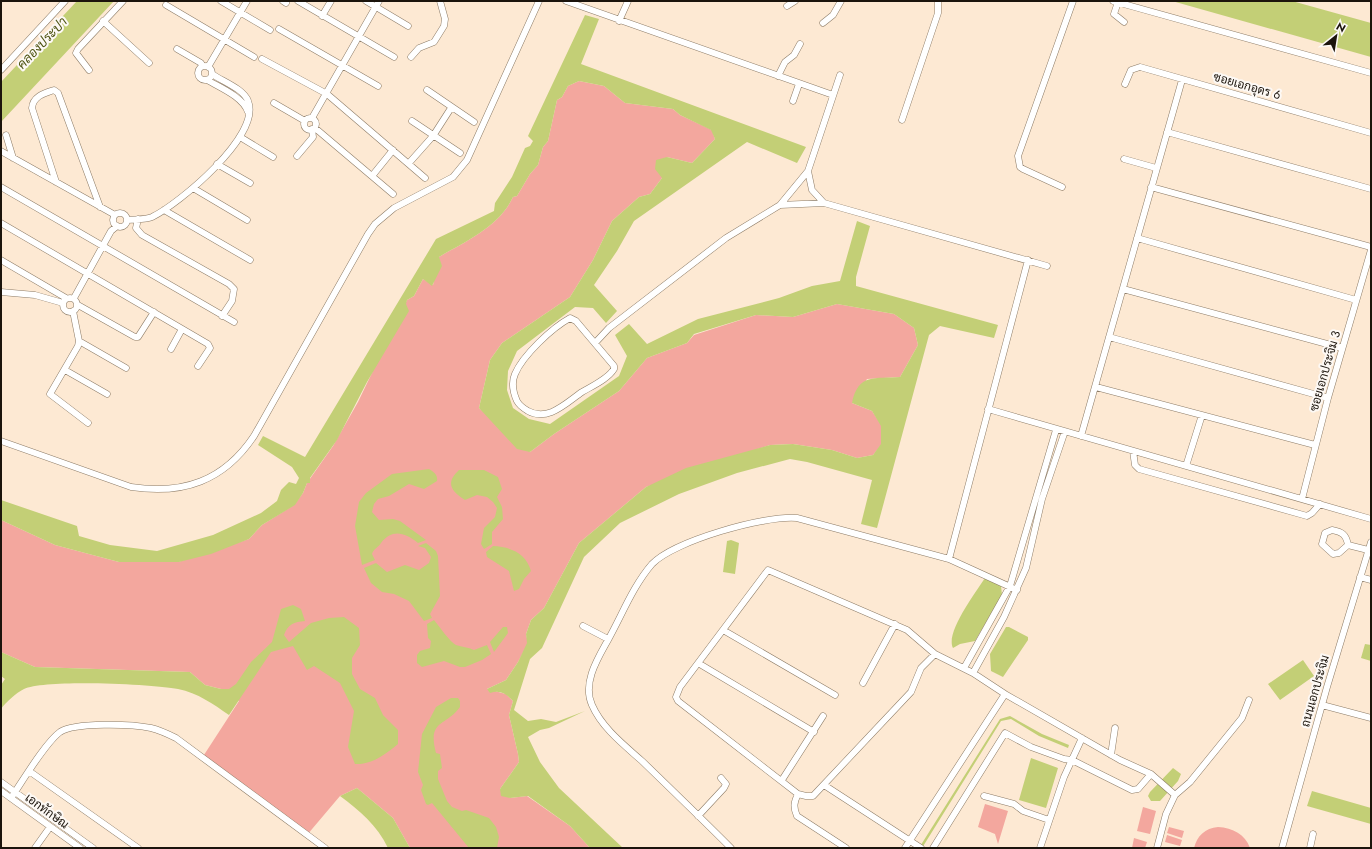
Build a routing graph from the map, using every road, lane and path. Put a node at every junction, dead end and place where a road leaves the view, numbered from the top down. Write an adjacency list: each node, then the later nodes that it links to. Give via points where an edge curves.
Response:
1 (65, 1): 40 (street)
2 (123, 1): 23 (street)
3 (221, 1): 20 (street)
4 (246, 1): 20 (street)
5 (298, 1): 21 (street)
6 (331, 1): 21 (street)
7 (366, 1): 17 (street)
8 (440, 1): 35 (street, via 445,19 444,26 434,42 419,48)
9 (539, 1): 136 (street, via 467,160 453,177 394,208 375,224 254,436 237,458 201,482 179,488 149,489 131,487)
10 (566, 1): 22 (street)
11 (628, 1): 22 (street)
12 (795, 1): 19 (street)
13 (841, 1): 25 (street, via 833,15)
14 (938, 1): 59 (street, via 938,13)
15 (1072, 1): 84 (street, via 1018,156 1023,170)
16 (1116, 2): 24 (street, via 1114,14); 42 (street)
17 (377, 4): 26 (street); 29 (street)
18 (166, 5): 30 (street)
19 (787, 6)
20 (240, 12): 28 (street); 30 (street)
21 (322, 16): 29 (street)
22 (619, 21): 45 (street)
23 (103, 22): 37 (street); 41 (street, via 76,53)
24 (1124, 22)
25 (823, 23)
26 (408, 26)
27 (279, 29): 39 (street)
28 (270, 30)
29 (358, 37): 34 (street); 39 (street)
30 (224, 38): 33 (street); 38 (street)
31 (800, 44): 45 (street, via 794,55 785,62)
32 (177, 49): 38 (street)
33 (254, 57)
34 (394, 57)
35 (412, 57)
36 (262, 58): 52 (street)
37 (149, 63)
38 (205, 66): 43 (street); 46 (street, via 198,71 198,75 200,79)
39 (342, 66): 50 (street); 52 (street)
40 (1, 70)
41 (89, 70)
42 (1371, 73)
43 (212, 74): 46 (street); 57 (street, via 243,94 248,100)
44 (840, 75): 53 (street)
45 (778, 76): 48 (street)
46 (207, 80): 57 (street, via 240,100 246,106)
47 (1182, 80): 49 (street, ซอยเอกอุดร 6, via 1140,67 1131,70); 64 (street); 65 (street, ซอยเอกอุดร 6)
48 (800, 84): 53 (street); 54 (street)
49 (1125, 84)
50 (378, 86)
51 (427, 90): 56 (street)
52 (327, 94): 58 (street); 69 (street)
53 (833, 95): 79 (street)
54 (793, 101)
55 (274, 103): 60 (street)
56 (451, 108): 62 (street); 67 (street)
57 (248, 114): 68 (street, via 248,121)
58 (312, 118): 60 (street); 63 (street, via 316,122)
59 (902, 120)
60 (305, 121): 63 (street, via 306,128)
61 (412, 121): 67 (street)
62 (474, 122)
63 (313, 129): 72 (street, via 313,137); 80 (street)
64 (1167, 132): 78 (street); 88 (street)
65 (1371, 133)
66 (6, 134): 74 (street)
67 (433, 136): 71 (street); 76 (street)
68 (240, 137): 73 (street); 77 (street)
69 (394, 150): 76 (street); 80 (street)
70 (1, 151): 74 (street)
71 (460, 153)
72 (297, 156)
73 (273, 157)
74 (13, 158): 82 (street)
75 (1124, 159): 78 (street)
76 (409, 163): 81 (street)
77 (217, 164): 83 (street); 87 (street)
78 (1156, 168): 86 (street)
79 (808, 171): 90 (street, via 812,190); 91 (street)
80 (372, 176): 89 (street)
81 (425, 178)
82 (56, 182): 92 (street); 92 (street, via 32,108 42,94 54,90 58,93)
83 (250, 183)
84 (1062, 186)
85 (1, 187): 101 (street)
86 (1151, 187): 100 (street); 102 (street)
87 (193, 188): 93 (street); 97 (street)
88 (1371, 189)
89 (393, 194)
90 (824, 203): 91 (street); 105 (street)
91 (780, 205): 121 (street, via 726,238 609,328)
92 (100, 206): 94 (street)
93 (164, 210): 95 (street, via 150,218); 104 (street)
94 (115, 215): 96 (street, via 123,213); 99 (street, via 113,220)
95 (138, 219): 96 (street); 116 (street, via 136,228 142,235 234,289 232,301)
96 (128, 220): 99 (street, via 124,226)
97 (247, 220)
98 (1, 223): 107 (street)
99 (116, 226): 101 (street)
100 (1136, 238): 108 (street); 112 (street)
101 (103, 246): 107 (street); 116 (street)
102 (1371, 248): 112 (street, ซอยเอกประจิม 3)
103 (1, 260): 111 (street)
104 (250, 260)
105 (1028, 260): 106 (street); 130 (street)
106 (1047, 266)
107 (88, 273): 110 (street); 115 (street)
108 (1123, 289): 119 (street); 123 (street)
109 (1, 292): 111 (street)
110 (74, 298): 111 (street); 113 (street)
111 (65, 300): 114 (street, via 65,310)
112 (1356, 300): 123 (street, ซอยเอกประจิม 3)
113 (78, 305): 114 (street); 115 (street, via 135,337 142,332)
114 (73, 312): 120 (street)
115 (154, 312): 118 (street)
116 (222, 316): 117 (street)
117 (234, 322)
118 (182, 329): 122 (street); 124 (street, via 210,346)
119 (1109, 337): 127 (street); 129 (street)
120 (78, 341): 125 (street); 126 (street)
121 (595, 343): 121 (street, via 614,366 613,372 550,413 537,414 518,404 512,387 514,374 526,356 570,318 575,319)
122 (171, 348)
123 (1342, 348): 129 (street, ซอยเอกประจิม 3)
124 (198, 366)
125 (126, 368)
126 (65, 370): 128 (street); 132 (street, via 51,396)
127 (1096, 387): 131 (street); 135 (street)
128 (107, 394)
129 (1328, 398): 137 (street, ซอยเอกประจิม 3)
130 (988, 409): 133 (street); 146 (street)
131 (1202, 415): 137 (street); 139 (street)
132 (88, 423)
133 (1056, 430): 134 (street); 149 (street)
134 (1065, 432): 135 (street); 150 (street, via 1042,499 1026,568)
135 (1081, 436): 138 (street)
136 (1, 441)
137 (1315, 446): 140 (street, ซอยเอกประจิม 3)
138 (1133, 451): 139 (street); 141 (street, via 1135,465 1139,470 1307,516)
139 (1186, 466): 140 (street)
140 (1302, 499): 141 (street)
141 (1320, 504): 142 (street)
142 (1371, 519)
143 (1371, 542): 145 (street, ถนนเอกประจิม)
144 (1348, 545): 144 (street, via 1346,536 1341,532 1332,530 1325,533 1322,539 1322,544 1333,554 1339,553); 145 (street)
145 (1368, 550): 147 (street, ถนนเอกประจิม)
146 (949, 559): 149 (street); 154 (street, via 797,518 757,521 692,542 661,557 640,580)
147 (1360, 577): 148 (street); 163 (street, ถนนเอกประจิม)
148 (1371, 580)
149 (1010, 586): 150 (street); 157 (street)
150 (1017, 590): 158 (street)
151 (895, 624): 153 (street, via 768,570); 155 (street, via 907,630); 159 (street)
152 (583, 626): 154 (street)
153 (723, 630): 156 (street); 161 (street)
154 (608, 640): 183 (street, via 593,668 589,692 592,705 611,731)
155 (935, 654): 157 (street); 176 (street, via 921,668 911,692)
156 (698, 663): 167 (street); 174 (street, via 677,691 678,701)
157 (964, 668): 158 (street)
158 (973, 673): 160 (street)
159 (863, 683)
160 (1005, 694): 168 (street); 187 (street)
161 (835, 695)
162 (1249, 700): 179 (street, via 1242,718 1190,782)
163 (1322, 705): 165 (street); 200 (street, ถนนเอกประจิม)
164 (823, 716): 167 (street)
165 (1371, 718)
166 (1115, 728): 169 (street)
167 (814, 732): 174 (street)
168 (1082, 738): 169 (street); 170 (street)
169 (1111, 754): 172 (street)
170 (1072, 760): 172 (street, via 1132,790 1138,789); 184 (street); 197 (street, via 1031,747 1004,733)
171 (29, 771): 178 (street); 192 (street); 193 (street, via 54,738 65,730 114,725 150,728 181,742)
172 (1153, 776): 179 (street)
173 (721, 778): 183 (street, via 726,784 724,788)
174 (782, 780): 180 (street)
175 (1, 782): 178 (street)
176 (824, 785): 180 (street, via 813,796); 187 (street)
177 (1, 791): 182 (street, เอกทักษิณ)
178 (15, 792): 182 (street); 191 (street)
179 (1173, 793): 199 (street)
180 (798, 794): 195 (street, via 794,802 797,816)
181 (984, 796): 184 (street, via 1014,804 1023,811)
182 (11, 798): 185 (street, เอกทักษิณ)
183 (698, 816): 194 (street)
184 (1048, 820): 198 (street)
185 (50, 827): 189 (street); 190 (street, เอกทักษิณ)
186 (1313, 834): 201 (street)
187 (910, 841): 188 (street); 196 (street)
188 (919, 847)
189 (35, 848)
190 (80, 848)
191 (93, 848)
192 (138, 848)
193 (325, 848)
194 (731, 848)
195 (846, 848)
196 (905, 848)
197 (933, 848)
198 (1040, 848)
199 (1157, 848)
200 (1282, 848)
201 (1310, 848)

